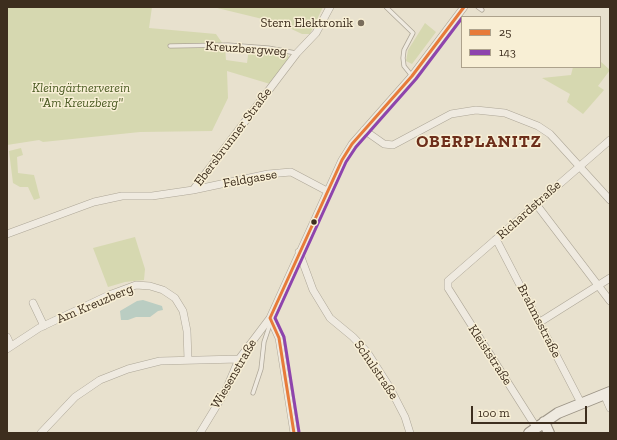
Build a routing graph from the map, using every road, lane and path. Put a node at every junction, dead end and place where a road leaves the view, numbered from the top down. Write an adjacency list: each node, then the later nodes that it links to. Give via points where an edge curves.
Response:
1 (330, 7): 5 (street, Ebersbrunner Straße, via 316,33)
2 (386, 7): 6 (lane, via 413,34 404,50 403,58 404,66)
3 (464, 7): 6 (street, Wiesenstraße)
4 (170, 46): 5 (lane, Kreuzbergweg, via 228,45)
5 (297, 53): 10 (street, Ebersbrunner Straße)
6 (412, 76): 7 (street, Wiesenstraße)
7 (364, 130): 9 (street, via 384,144 393,144 451,114 476,110 505,113 538,126 550,134); 11 (street, Wiesenstraße, via 342,160)
8 (610, 140): 9 (street, Richardstraße)
9 (579, 166): 12 (street); 13 (street, Richardstraße)
10 (193, 190): 11 (street, Feldgasse, via 268,174 291,172); 14 (street, Ebersbrunner Straße, via 101,200)
11 (327, 191): 16 (street, Wiesenstraße)
12 (610, 200)
13 (536, 204): 15 (street, Richardstraße); 19 (street)
14 (7, 234)
15 (496, 239): 18 (street, Richardstraße); 23 (street, Brahmsstraße)
16 (299, 252): 22 (street, Wiesenstraße); 37 (street, Schulstraße, via 313,290 330,318 367,352 390,388)
17 (610, 278): 19 (street)
18 (448, 281): 33 (street, Kleiststraße, via 448,288)
19 (598, 286): 20 (street); 23 (street)
20 (610, 301)
21 (33, 303): 24 (street, Am Kreuzberg)
22 (270, 318): 27 (street, Wiesenstraße); 29 (lane, via 263,346 261,369); 36 (street, via 279,338)
23 (540, 322): 31 (street, Brahmsstraße)
24 (44, 326): 26 (street, Am Kreuzberg); 28 (street, Am Kreuzberg, via 109,295 136,285 150,286 163,290 175,298 183,311)
25 (7, 337): 26 (street, Am Kreuzberg)
26 (9, 347)
27 (239, 359): 28 (street); 35 (street, Wiesenstraße, via 224,392)
28 (188, 360): 34 (street, via 160,361 128,369 100,380 75,397)
29 (253, 393)
30 (607, 393): 31 (main road); 32 (street)
31 (581, 403): 33 (main road)
32 (610, 408)
33 (537, 427): 38 (main road)
34 (40, 433)
35 (200, 433)
36 (294, 433)
37 (410, 433)
38 (549, 433)

